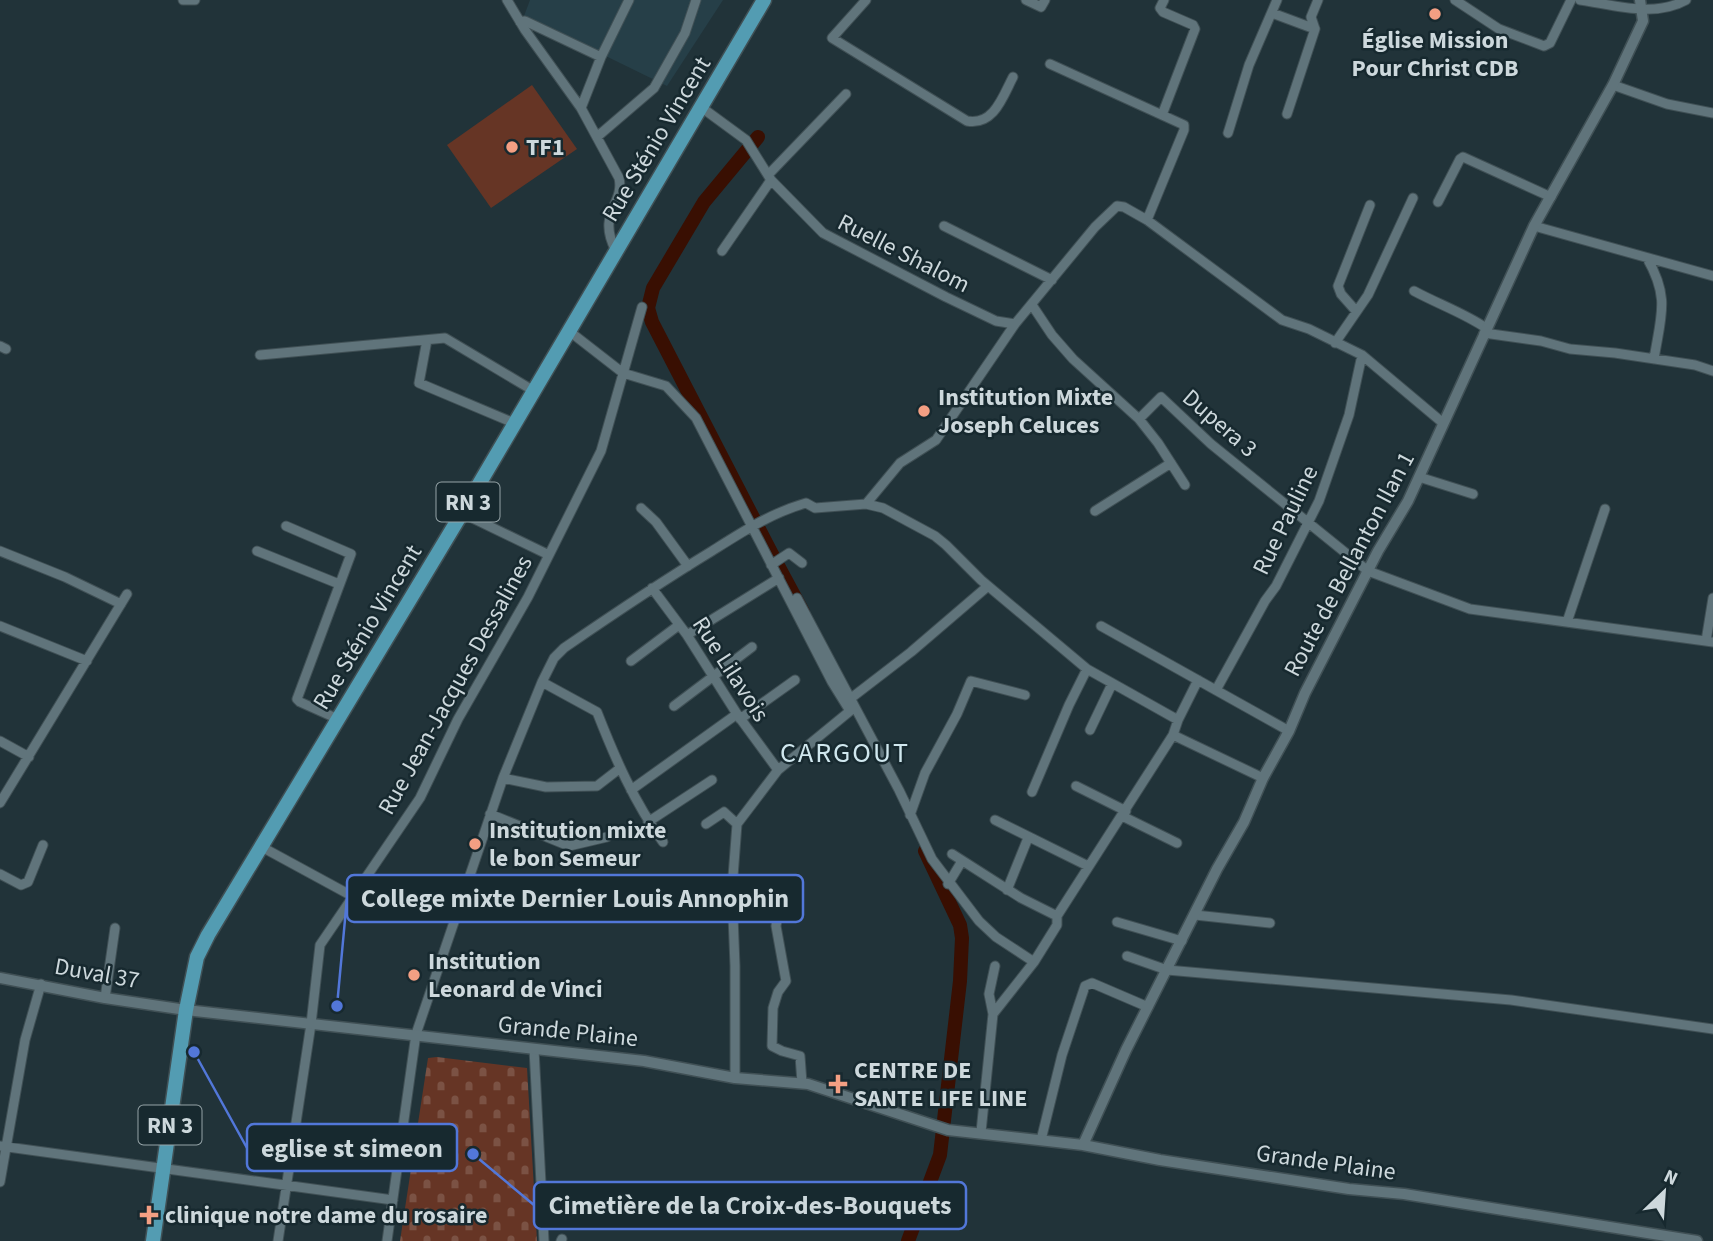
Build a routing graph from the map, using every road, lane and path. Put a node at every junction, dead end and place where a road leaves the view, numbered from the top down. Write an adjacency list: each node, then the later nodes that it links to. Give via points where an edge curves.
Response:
1 (183, 0): 2 (street)
2 (195, 0)
3 (507, 0): 19 (street)
4 (629, 0): 21 (street)
5 (696, 0): 32 (street, via 685,33 654,88)
6 (764, 0): 26 (main road, Rue Sténio Vincent / RN 3)
7 (866, 0): 23 (street, via 832,38 967,121 981,121 997,110)
8 (1026, 0): 9 (street, via 1041,7)
9 (1045, 0)
10 (1164, 0): 30 (street, via 1163,12 1195,29)
11 (1277, 0): 18 (street)
12 (1318, 0): 20 (street, via 1311,17)
13 (1455, 0): 14 (street, via 1499,29 1544,46 1550,43)
14 (1571, 0)
15 (1580, 0): 17 (street)
16 (1686, 0): 17 (street, via 1675,6)
17 (1641, 5): 24 (street, Route de Bellanton Ilan 1, via 1643,21)
18 (1272, 13): 20 (street); 31 (street, via 1249,65)
19 (520, 22): 21 (street); 27 (street)
20 (1315, 29): 29 (street)
21 (601, 57): 27 (street)
22 (1050, 64): 30 (street)
23 (1013, 77)
24 (1613, 85): 28 (street, via 1667,104); 34 (street, Route de Bellanton Ilan 1)
25 (846, 94): 33 (street)
26 (701, 107): 33 (street, Ruelle Shalom, via 750,146); 41 (main road, Rue Sténio Vincent / RN 3)
27 (581, 108): 32 (street)
28 (1713, 113)
29 (1287, 114)
30 (1162, 115): 38 (street, via 1184,125 1184,130)
31 (1228, 133)
32 (598, 135): 41 (street, via 621,182 608,225)
33 (769, 178): 42 (street); 50 (street, Ruelle Shalom, via 823,233 996,321)
34 (1550, 197): 36 (street, via 1463,157); 40 (street, Route de Bellanton Ilan 1)
35 (1413, 198): 49 (street, via 1368,295)
36 (1438, 202)
37 (1370, 205): 49 (street, via 1338,286)
38 (1147, 220): 45 (street, via 1116,206); 54 (street, via 1282,320)
39 (944, 226): 45 (street)
40 (1534, 226): 43 (street); 51 (street, Route de Bellanton Ilan 1)
41 (616, 251): 52 (main road, Rue Sténio Vincent / RN 3)
42 (722, 251)
43 (1647, 258): 44 (street); 57 (street, via 1662,294)
44 (1713, 276)
45 (1052, 280): 47 (street)
46 (1414, 290): 51 (street, via 1466,315)
47 (1032, 305): 50 (street); 61 (street, via 1073,359)
48 (642, 307): 59 (street, Rue Jean-Jacques Dessalines)
49 (1356, 311): 54 (street)
50 (1015, 324): 68 (street, via 936,440 900,463)
51 (1485, 330): 57 (street, via 1570,349); 62 (street, Route de Bellanton Ilan 1)
52 (569, 331): 59 (street); 60 (main road, Rue Sténio Vincent / RN 3)
53 (427, 340): 55 (street); 60 (street, via 445,338); 63 (street, via 419,383)
54 (1335, 343): 56 (street)
55 (260, 355)
56 (1362, 355): 62 (street); 73 (street, Rue Pauline, via 1339,447)
57 (1654, 359): 58 (street)
58 (1713, 370)
59 (623, 373): 74 (street, via 666,386 696,418); 78 (street, Rue Jean-Jacques Dessalines, via 601,451)
60 (534, 391): 63 (main road, Rue Sténio Vincent / RN 3)
61 (1139, 419): 64 (street); 73 (street, Dupera 3, via 1161,397)
62 (1443, 423): 65 (street, Route de Bellanton Ilan 1)
63 (514, 424): 72 (main road, Rue Sténio Vincent / RN 3)
64 (1171, 463): 66 (street); 71 (street)
65 (1419, 477): 67 (street); 82 (street, Route de Bellanton Ilan 1)
66 (1185, 485)
67 (1474, 494)
68 (866, 504): 74 (street, via 815,508 806,503); 85 (street, via 883,508 941,540)
69 (641, 508): 81 (street)
70 (1605, 509): 91 (street)
71 (1095, 511)
72 (462, 513): 78 (street); 112 (main road, Rue Sténio Vincent / RN 3)
73 (1308, 523): 82 (street, Dupera 3); 107 (street, Rue Pauline)
74 (756, 524): 79 (street); 81 (street)
75 (286, 526): 84 (street, via 349,552)
76 (0, 551): 90 (street)
77 (257, 551): 84 (street)
78 (549, 555): 148 (street, Rue Jean-Jacques Dessalines, via 420,798)
79 (774, 563): 80 (street, via 789,553); 83 (street)
80 (802, 563)
81 (688, 566): 86 (street)
82 (1368, 570): 91 (street, Dupera 3, via 1470,609); 115 (street, Route de Bellanton Ilan 1)
83 (779, 578): 95 (street); 103 (street)
84 (339, 584): 112 (street, via 297,699)
85 (988, 586): 100 (street); 109 (street)
86 (652, 588): 92 (street, Rue Lilavois); 105 (street, via 564,648)
87 (127, 594): 90 (street)
88 (797, 597): 103 (street)
89 (1713, 598): 96 (street)
90 (121, 604): 98 (street)
91 (1567, 622): 96 (street, Dupera 3)
92 (680, 625): 95 (street, Rue Lilavois); 99 (street)
93 (0, 626): 98 (street)
94 (1101, 626): 104 (street)
95 (687, 635): 101 (street, Rue Lilavois)
96 (1710, 642)
97 (752, 647): 101 (street)
98 (87, 661): 118 (street)
99 (631, 661)
100 (1087, 669): 106 (street); 126 (street)
101 (714, 676): 110 (street); 111 (street, Rue Lilavois)
102 (795, 680): 111 (street)
103 (835, 680): 109 (street)
104 (1198, 680): 107 (street); 113 (street)
105 (542, 682): 119 (street, via 597,712); 121 (street)
106 (1112, 684): 113 (street); 114 (street)
107 (1216, 690): 115 (street)
108 (1025, 695): 130 (street, via 971,681 925,773)
109 (847, 701): 120 (street, via 850,711); 130 (street)
110 (674, 706)
111 (738, 717): 120 (street, Rue Lilavois); 125 (street)
112 (338, 719): 140 (main road, Rue Sténio Vincent / RN 3)
113 (1178, 720): 116 (street)
114 (1090, 730)
115 (1289, 731): 122 (street, Route de Bellanton Ilan 1)
116 (1173, 735): 122 (street); 128 (street)
117 (0, 741): 118 (street)
118 (29, 757): 127 (street)
119 (619, 769): 121 (street, via 597,786 546,787); 125 (street)
120 (778, 770): 134 (street)
121 (503, 778): 129 (street)
122 (1263, 778): 149 (street, Route de Bellanton Ilan 1)
123 (712, 780): 132 (street)
124 (1076, 786): 128 (street)
125 (631, 790): 132 (street)
126 (1032, 792)
127 (1, 801)
128 (1124, 813): 138 (street); 143 (street)
129 (490, 814): 135 (street, via 569,846); 167 (street)
130 (910, 815): 146 (street)
131 (995, 820): 136 (street)
132 (648, 822): 137 (street)
133 (706, 824): 134 (street, via 724,812)
134 (737, 824): 169 (street, via 732,890)
135 (607, 837)
136 (1028, 838): 143 (street); 147 (street)
137 (663, 842)
138 (1177, 843)
139 (43, 845): 144 (street, via 28,882 21,885)
140 (260, 846): 148 (street); 163 (main road, Rue Sténio Vincent / RN 3, via 197,957)
141 (952, 854): 142 (street)
142 (962, 861): 146 (street); 147 (street)
143 (1088, 866): 150 (street)
144 (0, 874)
145 (783, 884): 170 (street, via 776,926 786,981 773,1008 772,1046 800,1056)
146 (948, 884): 156 (street, via 996,937)
147 (1007, 890): 150 (street)
148 (352, 896): 165 (street, Rue Jean-Jacques Dessalines, via 320,945)
149 (1195, 915): 152 (street); 154 (street, Route de Bellanton Ilan 1)
150 (1057, 916): 156 (street, via 1057,925)
151 (1117, 922): 154 (street)
152 (1270, 923)
153 (114, 928): 161 (street)
154 (1182, 941): 158 (street, Route de Bellanton Ilan 1)
155 (1127, 956): 158 (street)
156 (1034, 962): 164 (street)
157 (995, 966): 164 (street, via 989,994)
158 (1167, 970): 162 (street, Route de Bellanton Ilan 1); 166 (street, via 1511,1000)
159 (0, 978): 160 (street, Duval 37)
160 (41, 984): 161 (street, Duval 37); 174 (street, via 24,1040)
161 (104, 998): 163 (street, Duval 37)
162 (1148, 1007): 172 (street, via 1092,983 1084,986); 173 (street, Route de Bellanton Ilan 1)
163 (186, 1010): 165 (street, Grande Plaine); 175 (main road, Rue Sténio Vincent / RN 3)
164 (993, 1014): 171 (street)
165 (311, 1024): 167 (street, Grande Plaine); 177 (street, Rue Jean-Jacques Dessalines)
166 (1713, 1029)
167 (416, 1034): 168 (street, Grande Plaine); 178 (street)
168 (534, 1049): 169 (street, Grande Plaine, via 644,1061); 182 (street)
169 (735, 1079): 170 (street, Grande Plaine)
170 (802, 1083): 171 (street, Grande Plaine, via 944,1129)
171 (981, 1132): 172 (street, Grande Plaine)
172 (1041, 1140): 173 (street, Grande Plaine)
173 (1083, 1145): 183 (street, Grande Plaine)
174 (3, 1147): 175 (street); 176 (street)
175 (164, 1170): 177 (street); 179 (main road, Rue Sténio Vincent / RN 3)
176 (0, 1182)
177 (287, 1187): 178 (street); 180 (street, Rue Jean-Jacques Dessalines)
178 (393, 1200): 181 (street)
179 (153, 1241)
180 (278, 1241)
181 (387, 1241)
182 (544, 1241)
183 (1697, 1241)

